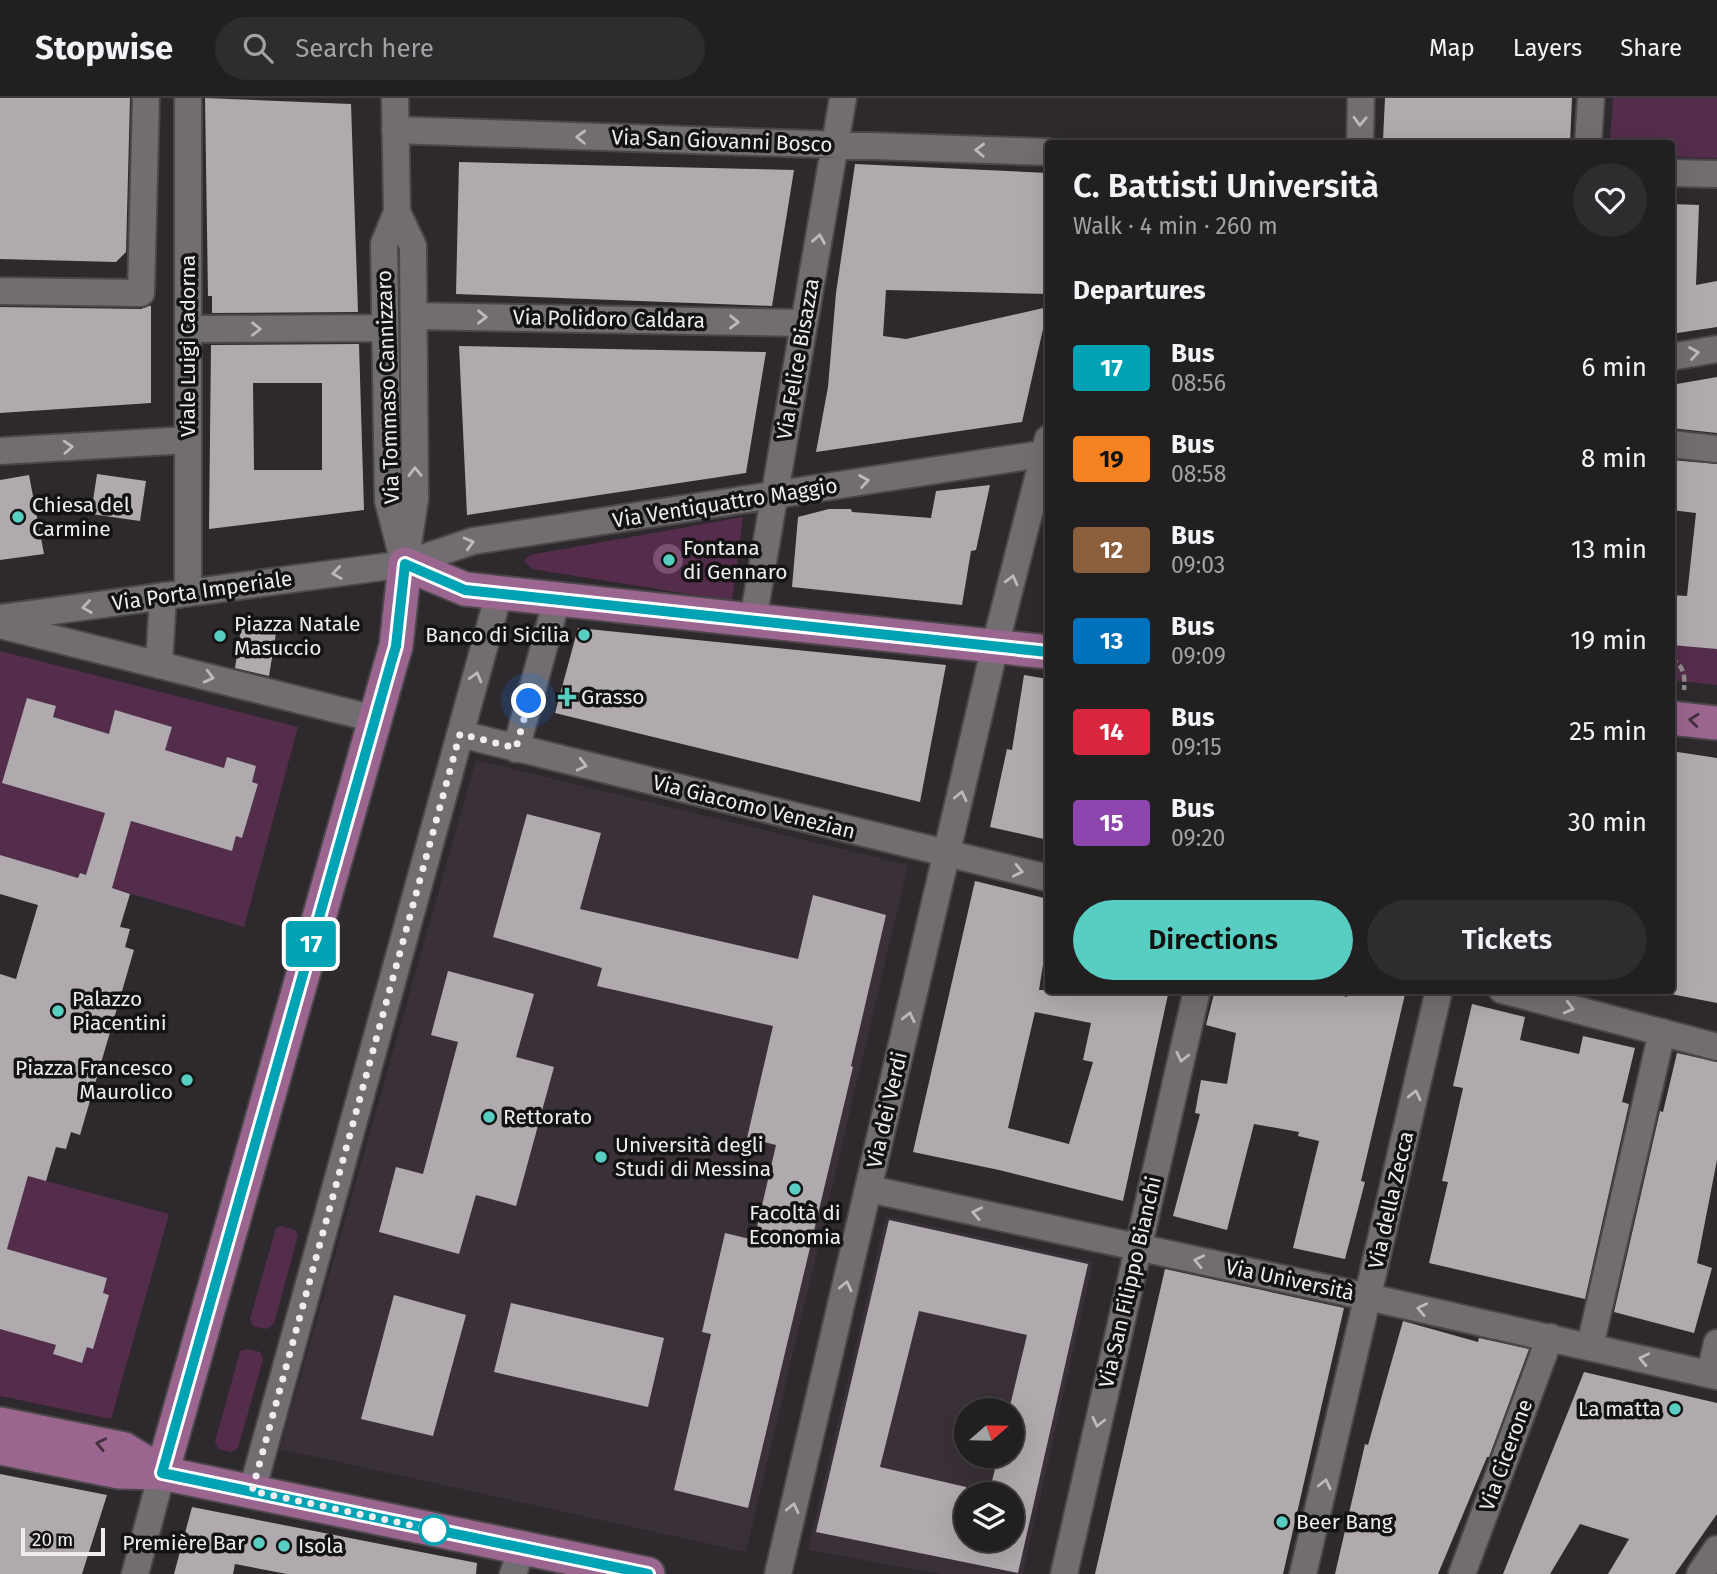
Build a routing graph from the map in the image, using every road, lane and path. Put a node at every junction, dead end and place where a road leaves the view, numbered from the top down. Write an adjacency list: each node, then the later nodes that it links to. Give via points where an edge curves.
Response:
1 (146, 98): 15 (street, via 141,292)
2 (188, 98): 19 (street, Viale Luigi Cadorna)
3 (395, 98): 7 (street, Via Tommaso Cannizzaro)
4 (843, 98): 10 (street, Via Felice Bisazza)
5 (1361, 98): 8 (street, one-way to 8)
6 (1591, 98): 9 (street)
7 (395, 130): 10 (street, Via San Giovanni Bosco, one-way to 7); 14 (street, Via Tommaso Cannizzaro)
8 (1360, 140)
9 (1588, 140)
10 (835, 145): 11 (street, Via San Giovanni Bosco, one-way to 10); 17 (street, Via Felice Bisazza, one-way to 10)
11 (1045, 152)
12 (1675, 173): 13 (street)
13 (1717, 174)
14 (397, 212): 16 (street, Via Tommaso Cannizzaro, via 413,246); 18 (street, Via Tommaso Cannizzaro, via 383,244)
15 (0, 291)
16 (414, 316): 17 (street, Via Polidoro Caldara, one-way to 17); 29 (street, Via Tommaso Cannizzaro, one-way to 16, via 415,499)
17 (804, 323): 28 (street, Via Felice Bisazza)
18 (385, 328): 19 (street, one-way to 18); 29 (street, Via Tommaso Cannizzaro, via 388,501)
19 (188, 329): 22 (street, Viale Luigi Cadorna)
20 (1717, 349): 21 (street, one-way to 20)
21 (1675, 356)
22 (188, 440): 26 (street, one-way to 22); 30 (street, Viale Luigi Cadorna)
23 (1675, 444): 25 (street)
24 (1045, 448): 28 (street, Via Ventiquattro Maggio, one-way to 24)
25 (1717, 449)
26 (0, 451)
27 (1045, 456): 36 (street, Via dei Verdi, one-way to 27)
28 (775, 495): 29 (street, Via Ventiquattro Maggio, one-way to 28, via 473,541); 34 (street, Via Felice Bisazza)
29 (405, 564): 30 (street, Via Porta Imperiale, one-way to 30); 32 (main road); 40 (main road, Via Tommaso Cannizzaro, via 396,646)
30 (176, 595): 33 (street, Via Porta Imperiale, one-way to 33); 38 (street)
31 (557, 600): 32 (main road); 34 (main road); 43 (street)
32 (495, 607): 42 (street, one-way to 32)
33 (0, 618)
34 (753, 620): 36 (main road)
35 (0, 625): 38 (street)
36 (995, 646): 37 (main road); 44 (street, Via dei Verdi, one-way to 36)
37 (1045, 652)
38 (159, 665): 40 (street, one-way to 40)
39 (1675, 718): 41 (main road, one-way to 39)
40 (376, 719): 60 (main road, Via Tommaso Cannizzaro)
41 (1717, 723)
42 (460, 734): 43 (street, Via Giacomo Venezian); 61 (street)
43 (516, 748): 44 (street, Via Giacomo Venezian, one-way to 44)
44 (947, 854): 45 (street, Via Giacomo Venezian, one-way to 45); 51 (street, Via dei Verdi, one-way to 44)
45 (1045, 877)
46 (1196, 994): 52 (street, Via San Filippo Bianchi, one-way to 52)
47 (1438, 994): 53 (street, Via della Zecca, one-way to 47)
48 (1518, 994): 49 (street, one-way to 49)
49 (1662, 1032): 50 (street); 56 (street)
50 (1717, 1046)
51 (869, 1189): 52 (street, Via Università, one-way to 51); 66 (street, Via dei Verdi, one-way to 51)
52 (1138, 1248): 53 (street, Via Università, one-way to 52); 67 (street, Via San Filippo Bianchi, one-way to 67)
53 (1368, 1297): 54 (street, Via Università, one-way to 53); 68 (street, Via della Zecca, one-way to 53)
54 (1550, 1337): 56 (street, Via Università); 69 (street, Via Cicerone)
55 (1717, 1343): 57 (street)
56 (1590, 1346): 57 (street, Via Università, one-way to 56)
57 (1714, 1375)
58 (0, 1423): 60 (main road, one-way to 58, via 124,1449)
59 (0, 1448): 60 (main road, via 119,1472)
60 (162, 1473): 61 (main road); 64 (street, Via Tommaso Cannizzaro)
61 (252, 1491): 63 (main road)
62 (1717, 1549): 70 (street)
63 (517, 1561): 65 (main road)
64 (135, 1574)
65 (648, 1574)
66 (778, 1574)
67 (1064, 1574)
68 (1303, 1574)
69 (1462, 1574)
70 (1700, 1574)

